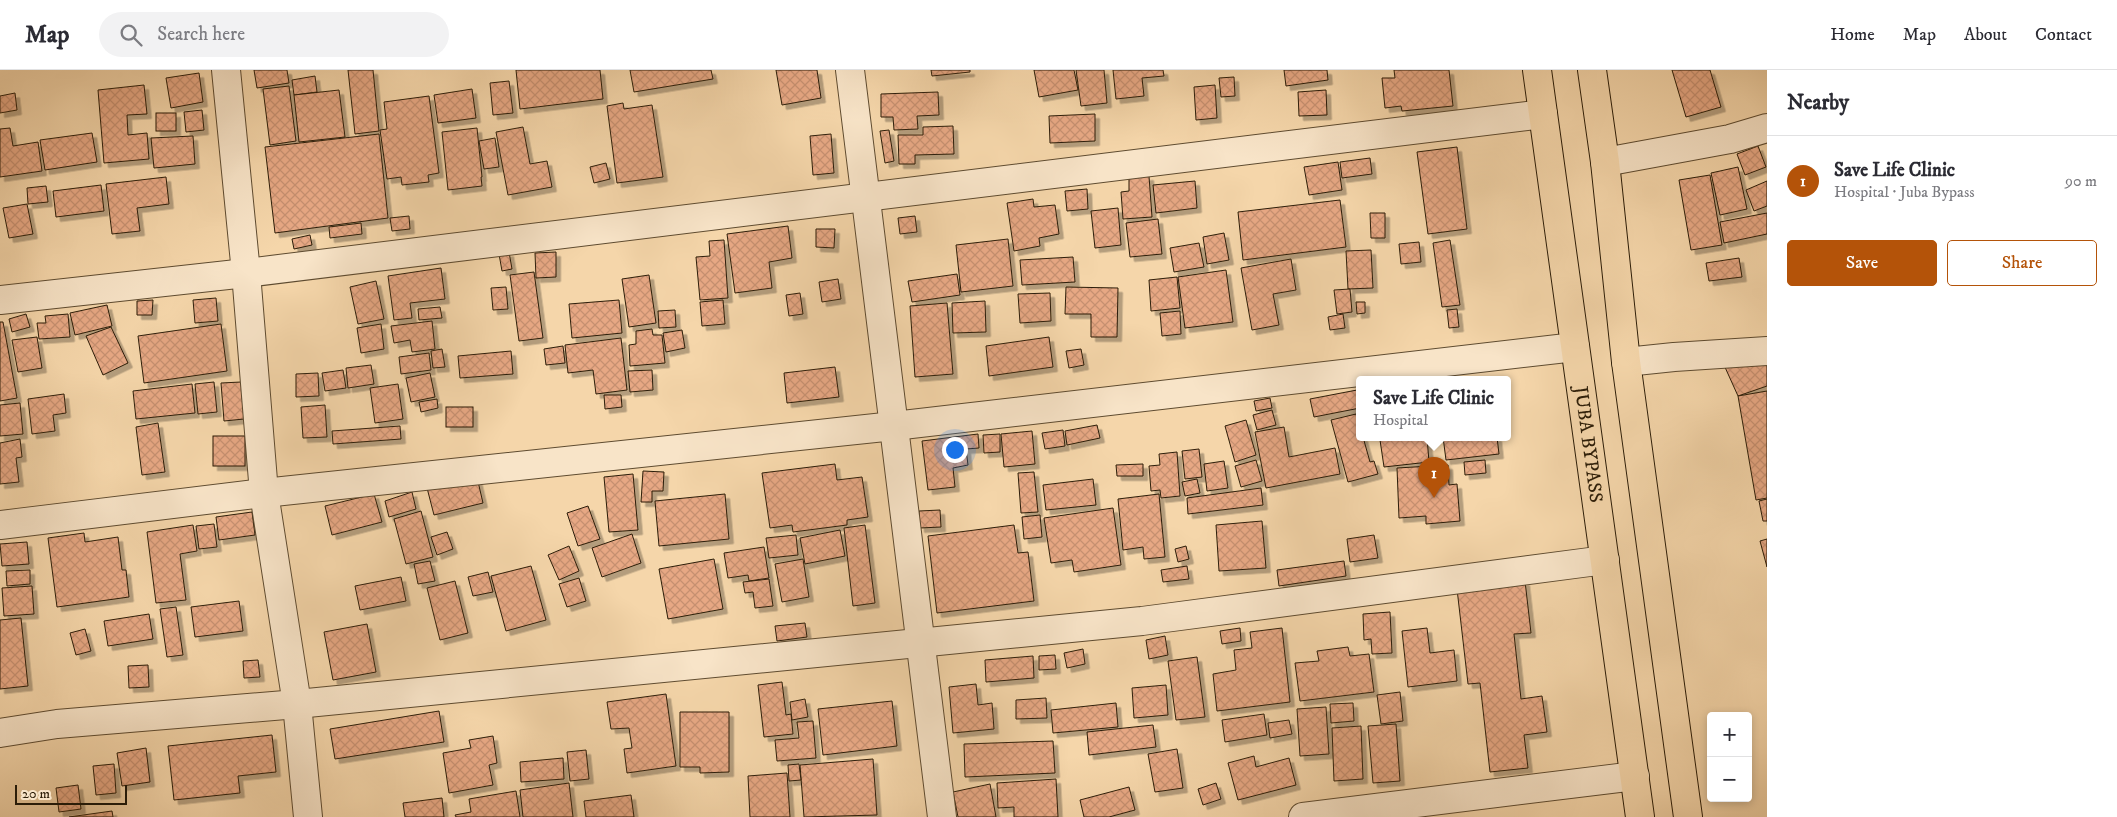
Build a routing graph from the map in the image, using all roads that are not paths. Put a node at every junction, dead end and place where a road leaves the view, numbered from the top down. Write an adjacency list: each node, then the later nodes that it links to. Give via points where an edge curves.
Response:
1 (226, 70): 9 (street)
2 (850, 70): 8 (street)
3 (1537, 70): 5 (main road, JUBA BYPASS)
4 (1592, 70): 7 (main road)
5 (1543, 114): 8 (street); 11 (main road, JUBA BYPASS)
6 (1767, 128): 7 (street, via 1730,139)
7 (1605, 162): 13 (main road)
8 (866, 197): 9 (street); 14 (street)
9 (246, 273): 10 (street); 15 (street)
10 (0, 300)
11 (1576, 347): 14 (street); 17 (main road, JUBA BYPASS)
12 (1767, 351): 13 (street)
13 (1626, 362): 26 (main road)
14 (894, 426): 15 (street); 18 (street)
15 (264, 494): 16 (street); 19 (street)
16 (0, 524)
17 (1605, 560): 18 (street, via 1142,621); 21 (main road, JUBA BYPASS)
18 (921, 644): 19 (street); 23 (street)
19 (297, 704): 20 (street, via 57,724); 22 (street)
20 (0, 733)
21 (1635, 776): 24 (street); 25 (main road, JUBA BYPASS)
22 (308, 817)
23 (942, 817)
24 (1303, 817)
25 (1640, 817)
26 (1688, 817)

